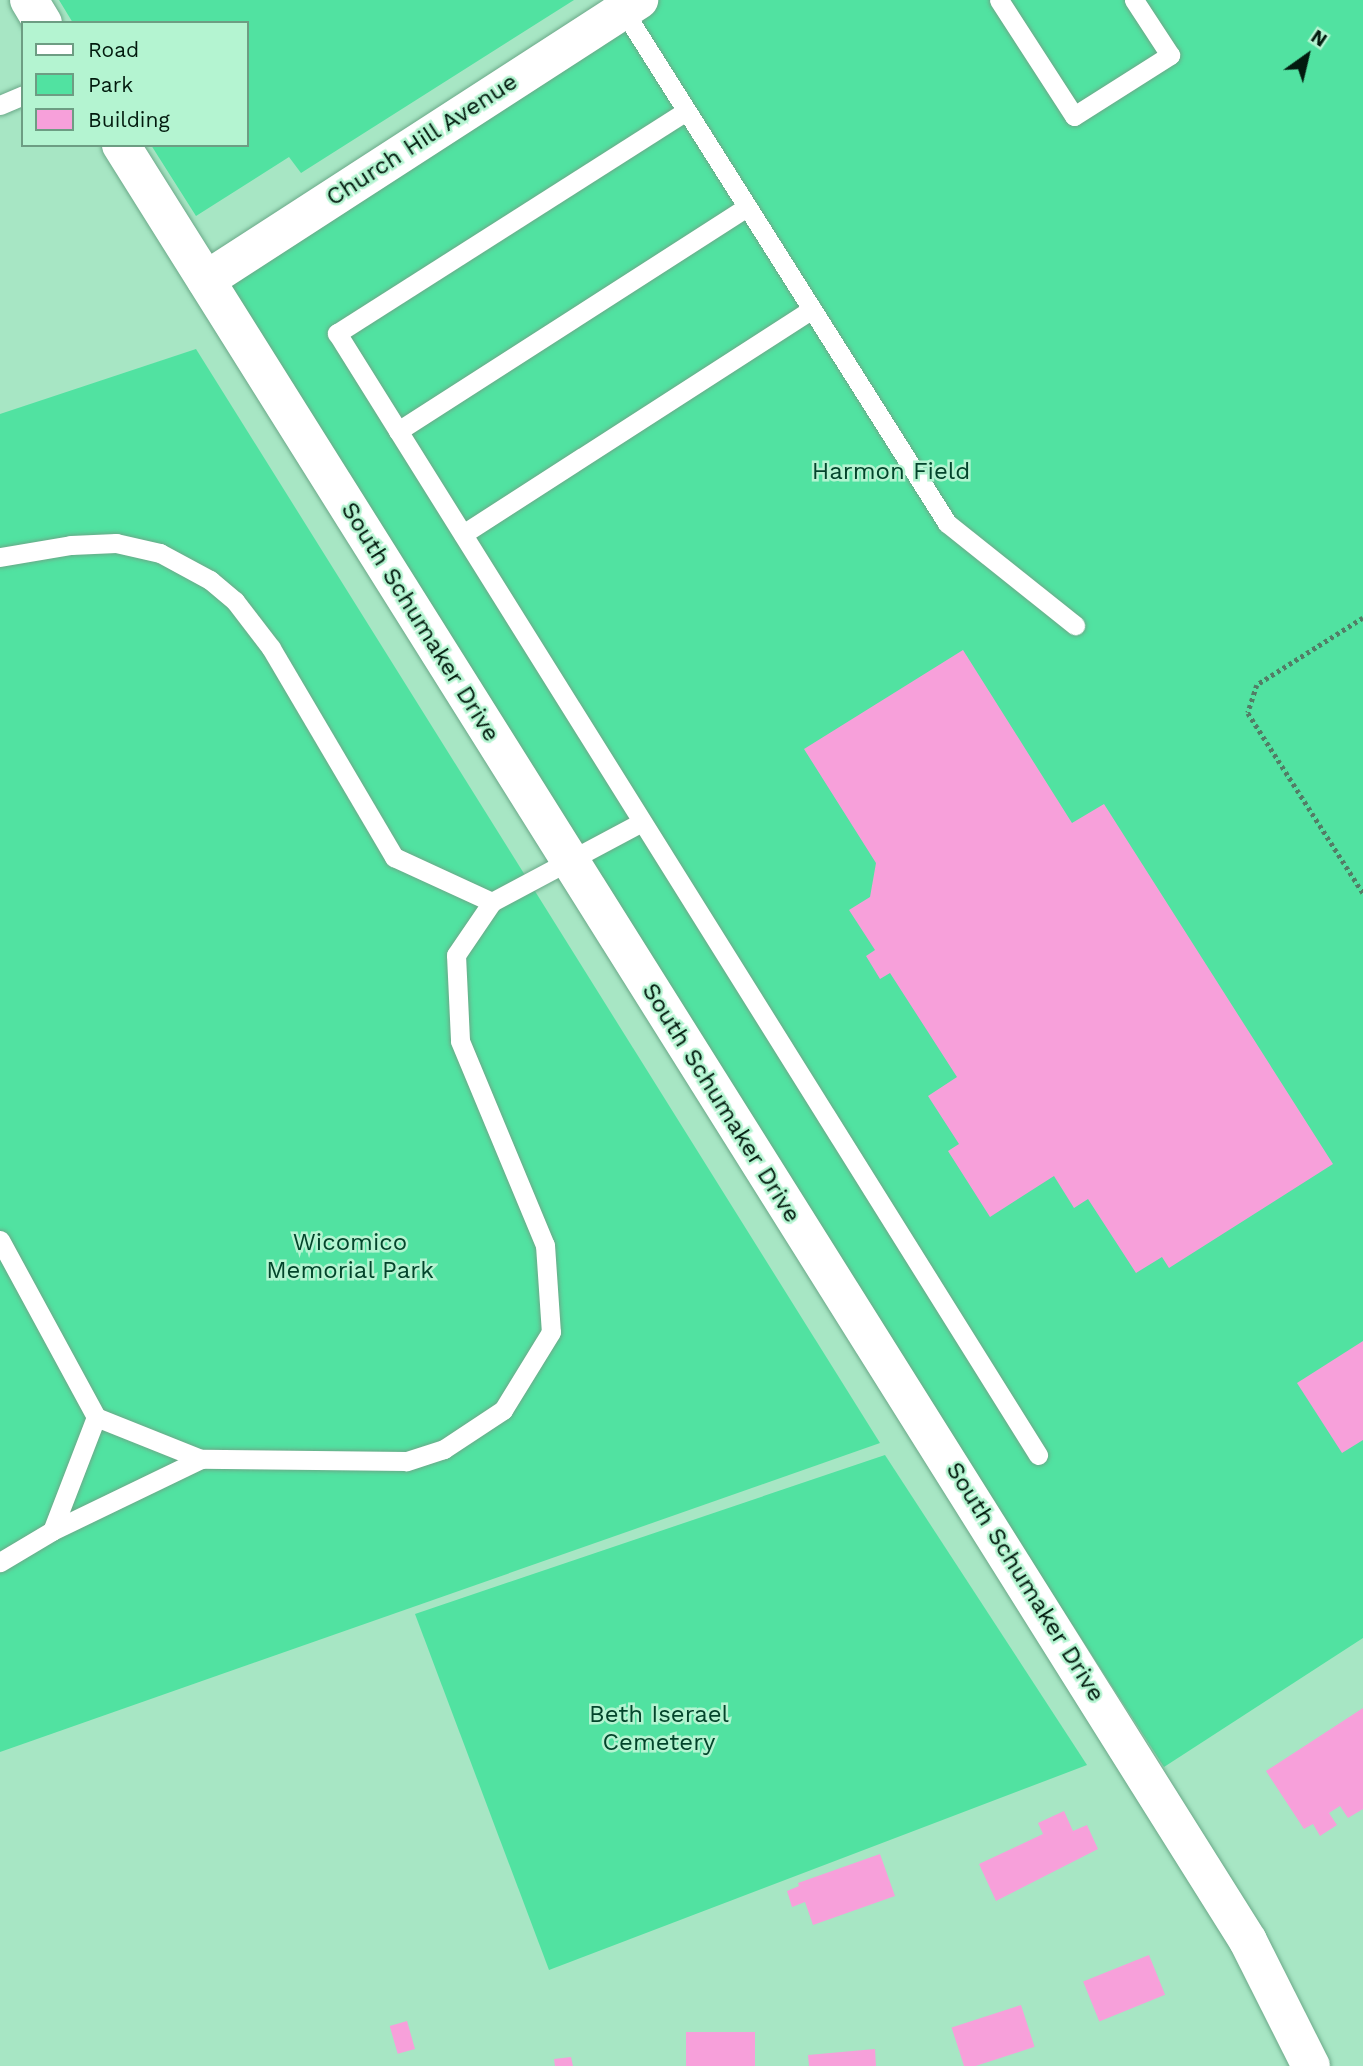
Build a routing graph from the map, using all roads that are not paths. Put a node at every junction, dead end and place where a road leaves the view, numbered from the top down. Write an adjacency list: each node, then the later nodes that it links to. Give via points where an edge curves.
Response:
1 (29, 0): 5 (street)
2 (999, 0): 3 (lane, via 1074,116 1170,55)
3 (1134, 0)
4 (631, 5): 8 (lane); 11 (street, Church Hill Avenue)
5 (42, 21)
6 (21, 96): 7 (lane)
7 (0, 105)
8 (686, 111): 10 (lane); 13 (lane, via 337,333)
9 (122, 147): 11 (street, South Schumaker Drive)
10 (747, 207): 12 (lane); 13 (lane)
11 (206, 279): 18 (street, South Schumaker Drive)
12 (812, 309): 14 (lane); 16 (lane, via 947,523)
13 (398, 431): 14 (lane)
14 (463, 534): 17 (lane)
15 (0, 557): 19 (lane, via 116,543 160,552 210,580 235,601 271,648 394,857)
16 (1075, 625)
17 (640, 823): 18 (lane); 22 (lane)
18 (570, 863): 19 (lane); 26 (street, South Schumaker Drive, via 1248,1941)
19 (492, 901): 23 (lane, via 456,955 460,1041 545,1245 551,1332 503,1410 444,1449 406,1461)
20 (1, 1244): 21 (lane)
21 (96, 1417): 23 (lane); 24 (lane)
22 (1038, 1455)
23 (201, 1459): 24 (lane)
24 (51, 1531): 25 (lane)
25 (0, 1562)
26 (1311, 2066)

